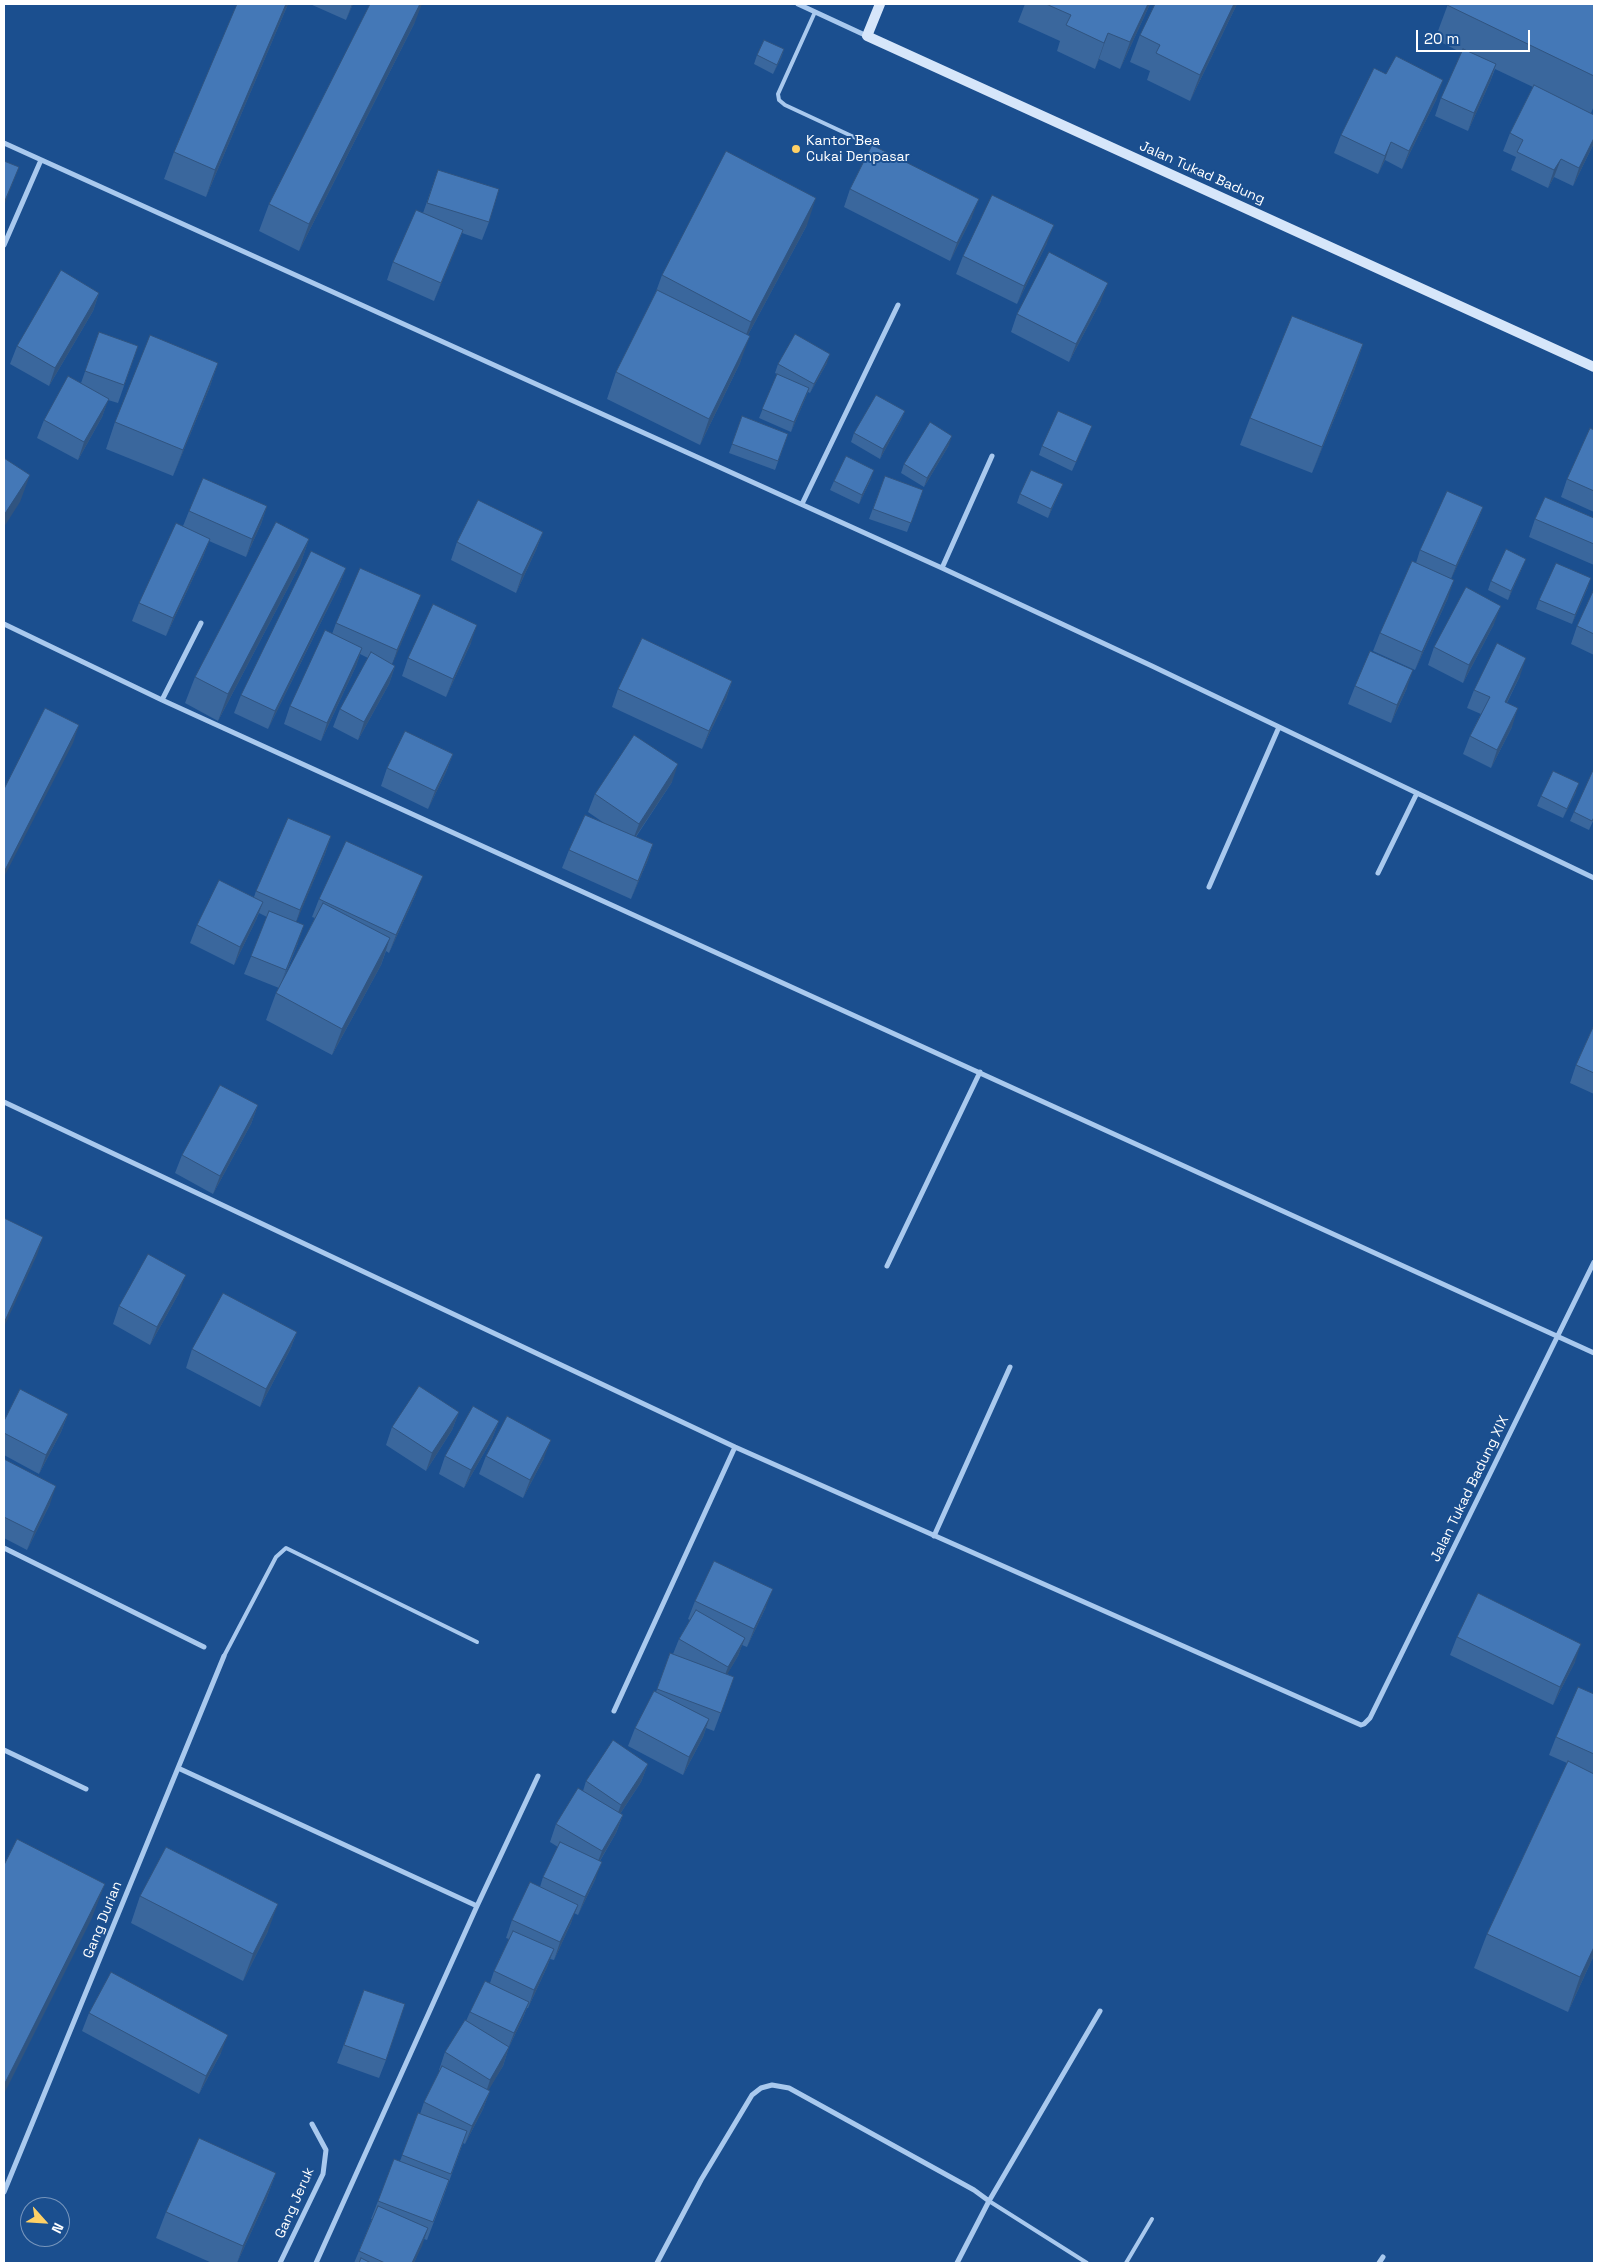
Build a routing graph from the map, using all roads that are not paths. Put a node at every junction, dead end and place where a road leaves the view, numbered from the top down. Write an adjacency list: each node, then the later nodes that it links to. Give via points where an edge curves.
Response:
1 (798, 4): 3 (street, Jalan Tukad Badung)
2 (880, 4): 4 (street)
3 (816, 12): 4 (street, Jalan Tukad Badung); 5 (lane, via 778,94 779,100)
4 (867, 36): 10 (street, Jalan Tukad Badung)
5 (858, 139)
6 (4, 143): 7 (street)
7 (41, 160): 8 (street); 12 (street)
8 (4, 245)
9 (898, 305): 12 (street)
10 (1594, 367)
11 (992, 456): 13 (street)
12 (802, 504): 13 (street)
13 (942, 568): 17 (street)
14 (202, 622): 16 (street)
15 (4, 624): 16 (street)
16 (162, 700): 22 (street)
17 (1279, 727): 18 (street); 21 (street)
18 (1417, 792): 19 (street); 20 (street)
19 (1378, 874)
20 (1594, 878)
21 (1209, 887)
22 (980, 1072): 25 (street); 26 (street)
23 (4, 1102): 29 (street)
24 (1594, 1262): 26 (street, Jalan Tukad Badung XIX)
25 (887, 1266)
26 (1559, 1336): 27 (street); 30 (street, Jalan Tukad Badung XIX, via 1370,1718 1364,1724 1356,1724)
27 (1594, 1353)
28 (1010, 1367): 30 (street)
29 (736, 1447): 30 (street); 35 (street)
30 (934, 1536)
31 (4, 1548): 33 (street)
32 (477, 1642): 34 (lane, via 286,1548 276,1557)
33 (204, 1646)
34 (224, 1656): 37 (street, Gang Durian)
35 (614, 1711)
36 (4, 1750): 39 (street)
37 (178, 1768): 40 (street); 43 (street, Gang Durian)
38 (538, 1776): 40 (street)
39 (86, 1789)
40 (477, 1906): 48 (street)
41 (1100, 2011): 44 (street)
42 (312, 2124): 47 (street, Gang Jeruk, via 326,2150 322,2174)
43 (4, 2192)
44 (989, 2201): 49 (street, via 789,2088 772,2085 752,2095 700,2180); 50 (street); 51 (lane)
45 (1152, 2219): 52 (lane)
46 (1383, 2257): 53 (street)
47 (280, 2263)
48 (316, 2263)
49 (657, 2263)
50 (957, 2263)
51 (1087, 2263)
52 (1126, 2263)
53 (1379, 2263)

